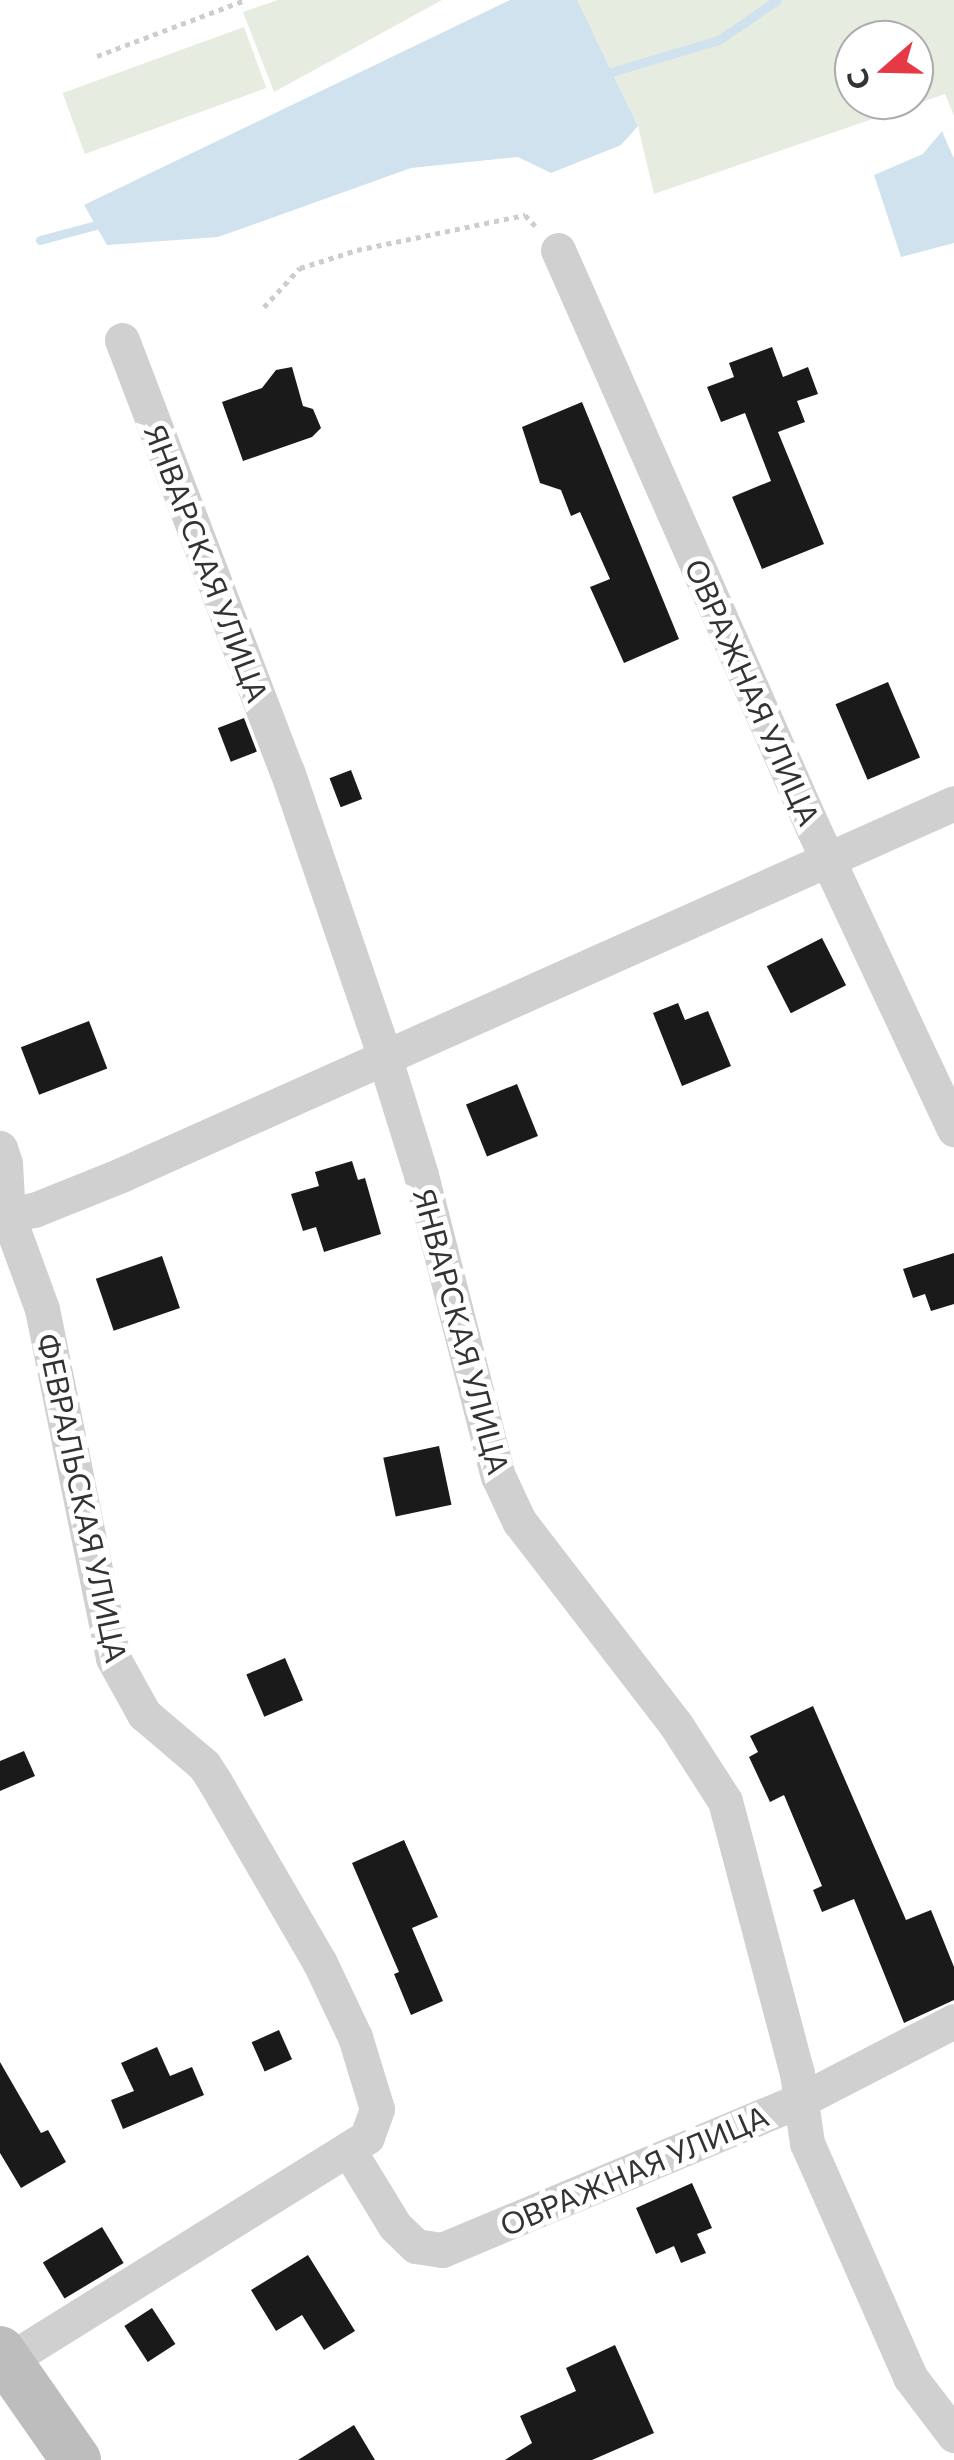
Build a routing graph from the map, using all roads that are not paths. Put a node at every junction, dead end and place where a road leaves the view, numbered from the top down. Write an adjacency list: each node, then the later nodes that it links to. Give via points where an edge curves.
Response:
1 (558, 250): 4 (street, ОВРАЖНАЯ УЛИЦА)
2 (122, 340): 5 (street, ЯНВАРСКАЯ УЛИЦА, via 287,771)
3 (954, 804): 4 (street)
4 (828, 861): 5 (street); 6 (street, ОВРАЖНАЯ УЛИЦА)
5 (384, 1056): 8 (street, via 121,1174); 10 (street, ЯНВАРСКАЯ УЛИЦА, via 503,1489 518,1521 676,1725 724,1800)
6 (954, 1129)
7 (0, 1148): 8 (street, ФЕВРАЛЬСКАЯ УЛИЦА)
8 (4, 1216): 11 (street, ФЕВРАЛЬСКАЯ УЛИЦА, via 42,1309 113,1658 144,1714 204,1765 320,1964 374,2092 377,2109)
9 (954, 2021): 10 (street, ОВРАЖНАЯ УЛИЦА)
10 (799, 2101): 11 (street, ОВРАЖНАЯ УЛИЦА, via 442,2250 416,2246 395,2226); 13 (street, ЯНВАРСКАЯ УЛИЦА, via 807,2142 910,2378)
11 (357, 2143): 12 (street)
12 (4, 2356): 14 (main road)
13 (954, 2436)
14 (76, 2460)

